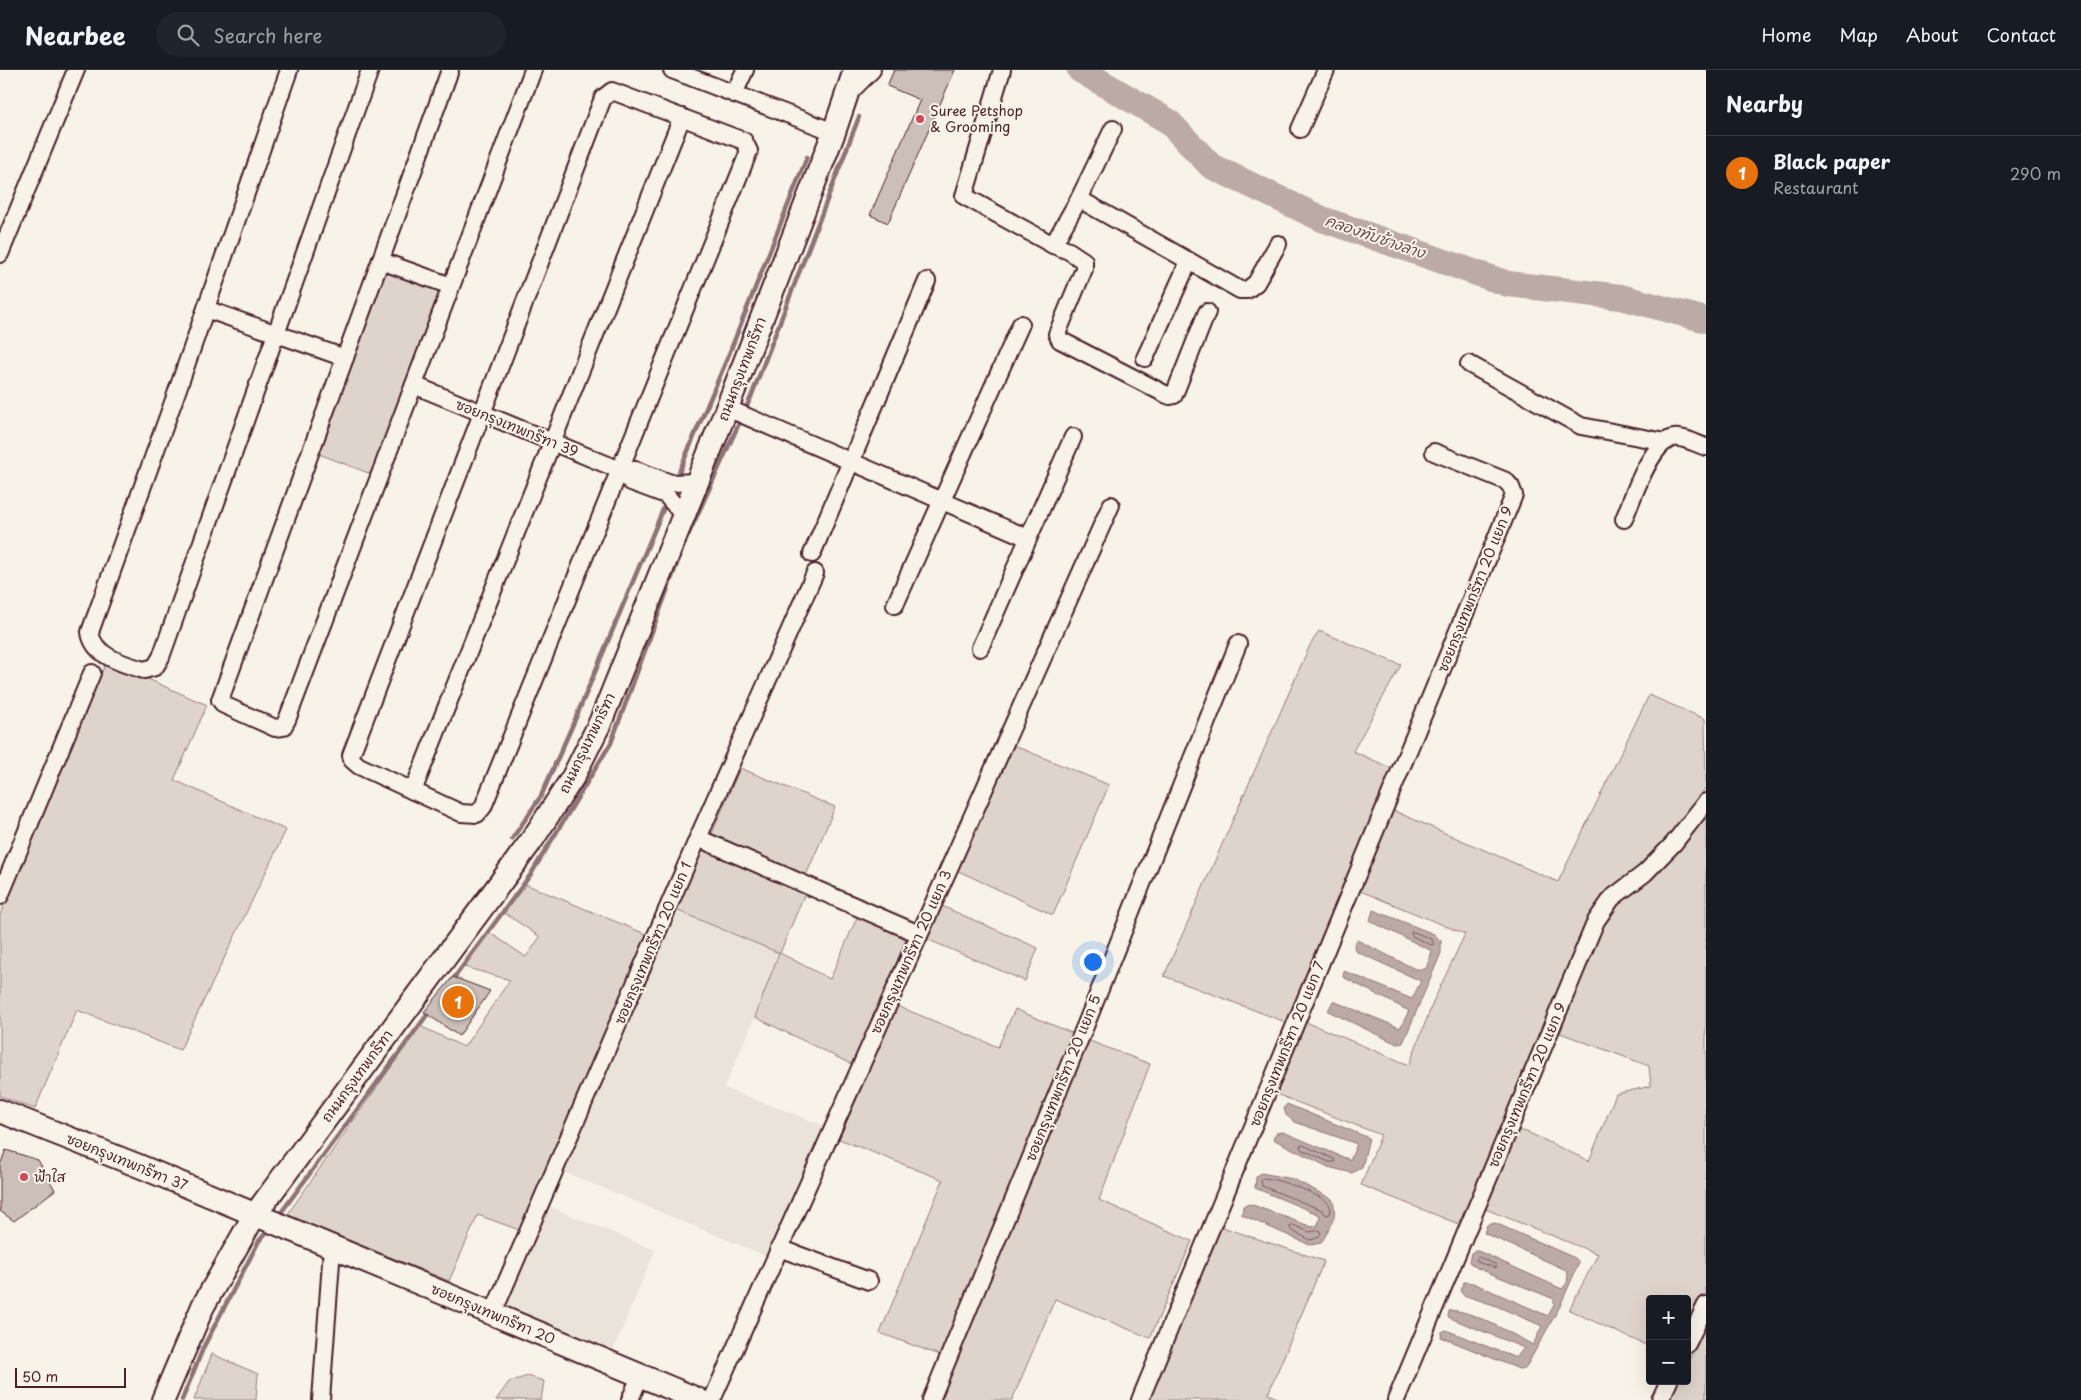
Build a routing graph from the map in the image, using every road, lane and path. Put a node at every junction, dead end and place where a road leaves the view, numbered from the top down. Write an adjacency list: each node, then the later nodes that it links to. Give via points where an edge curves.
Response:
1 (76, 70): 21 (street)
2 (289, 70): 26 (street)
3 (370, 70): 29 (street)
4 (450, 70): 22 (street)
5 (533, 70): 25 (street)
6 (672, 70): 12 (street)
7 (745, 70): 12 (street)
8 (855, 70): 13 (main road, ถนนกรุงเทพกรีฑา)
9 (872, 70): 13 (street)
10 (1002, 70): 20 (street, via 964,196)
11 (1326, 70): 16 (street)
12 (734, 94): 17 (street)
13 (846, 96): 17 (main road, ถนนกรุงเทพกรีฑา)
14 (682, 117): 35 (street, via 619,92 606,93); 37 (street); 42 (street, via 744,141 749,151)
15 (1113, 128): 18 (street)
16 (1300, 129)
17 (834, 132): 34 (main road, ถนนกรุงเทพกรีฑา)
18 (1080, 199): 20 (street); 23 (street)
19 (1278, 244): 23 (street, via 1256,283 1247,290 1240,290)
20 (1052, 245): 27 (street, via 1084,261 1084,269 1057,334 1060,340 1165,394 1174,395)
21 (0, 254)
22 (381, 261): 25 (street); 30 (street)
23 (1189, 261): 31 (street)
24 (927, 280): 41 (street)
25 (451, 286): 33 (street)
26 (206, 309): 29 (street); 29 (street, via 90,632 97,650 130,666 144,670 155,667 161,657)
27 (1207, 312)
28 (1022, 324): 44 (street)
29 (277, 334): 30 (street)
30 (345, 358): 33 (street, via 220,700 224,705 275,728 282,727 287,720)
31 (1145, 358)
32 (1469, 364): 38 (street, via 1582,426)
33 (414, 385): 35 (street, ซอยกรุงเทพกรีฑา 39)
34 (732, 410): 41 (street); 43 (main road, ถนนกรุงเทพกรีฑา)
35 (482, 414): 37 (street, ซอยกรุงเทพกรีฑา 39); 56 (street, via 351,755 359,766)
36 (1073, 437): 48 (street)
37 (552, 442): 42 (street, ซอยกรุงเทพกรีฑา 39); 56 (street)
38 (1665, 442): 39 (street, via 1673,438); 47 (street, via 1649,461)
39 (1706, 447)
40 (1434, 452): 55 (street, ซอยกรุงเทพกรีฑา 20 แยก 9, via 1506,481 1514,495)
41 (851, 461): 44 (street); 49 (street)
42 (620, 470): 43 (street, ซอยกรุงเทพกรีฑา 39, via 636,470 671,483); 46 (street, ซอยกรุงเทพกรีฑา 39, via 632,482 666,495); 56 (street, via 478,814 462,813)
43 (698, 482): 46 (main road, ถนนกรุงเทพกรีฑา)
44 (942, 501): 48 (street); 51 (street)
45 (1111, 505): 60 (street, ซอยกรุงเทพกรีฑา 20 แยก 3)
46 (684, 516): 62 (main road, ถนนกรุงเทพกรีฑา, via 600,723 555,807)
47 (1624, 519)
48 (1028, 538): 53 (street)
49 (812, 554)
50 (815, 573): 58 (street, ซอยกรุงเทพกรีฑา 20 แยก 1)
51 (895, 605)
52 (1238, 644): 76 (street, ซอยกรุงเทพกรีฑา 20 แยก 5)
53 (980, 648)
54 (92, 673): 59 (street)
55 (1434, 687): 77 (street, ซอยกรุงเทพกรีฑา 20 แยก 7)
56 (413, 791)
57 (1706, 802): 78 (street, ซอยกรุงเทพกรีฑา 20 แยก 9, via 1657,861 1612,898 1596,921)
58 (698, 838): 60 (street); 67 (street, ซอยกรุงเทพกรีฑา 20 แยก 1)
59 (0, 896)
60 (919, 934): 64 (street, ซอยกรุงเทพกรีฑา 20 แยก 3)
61 (0, 1110): 62 (main road, ซอยกรุงเทพกรีฑา 37)
62 (269, 1222): 63 (main road, ซอยกรุงเทพกรีฑา 20); 71 (main road, ถนนกรุงเทพกรีฑา, via 203,1306)
63 (332, 1248): 67 (main road, ซอยกรุงเทพกรีฑา 20); 72 (street)
64 (780, 1248): 65 (street); 75 (street, ซอยกรุงเทพกรีฑา 20 แยก 3)
65 (869, 1281)
66 (1706, 1305): 68 (street)
67 (493, 1314): 69 (main road, ซอยกรุงเทพกรีฑา 20)
68 (1689, 1340)
69 (640, 1376): 73 (street); 74 (main road, ซอยกรุงเทพกรีฑา 20)
70 (1667, 1385): 79 (street)
71 (163, 1400)
72 (322, 1400)
73 (630, 1400)
74 (699, 1400)
75 (712, 1400)
76 (931, 1400)
77 (1140, 1400)
78 (1396, 1400)
79 (1660, 1400)

